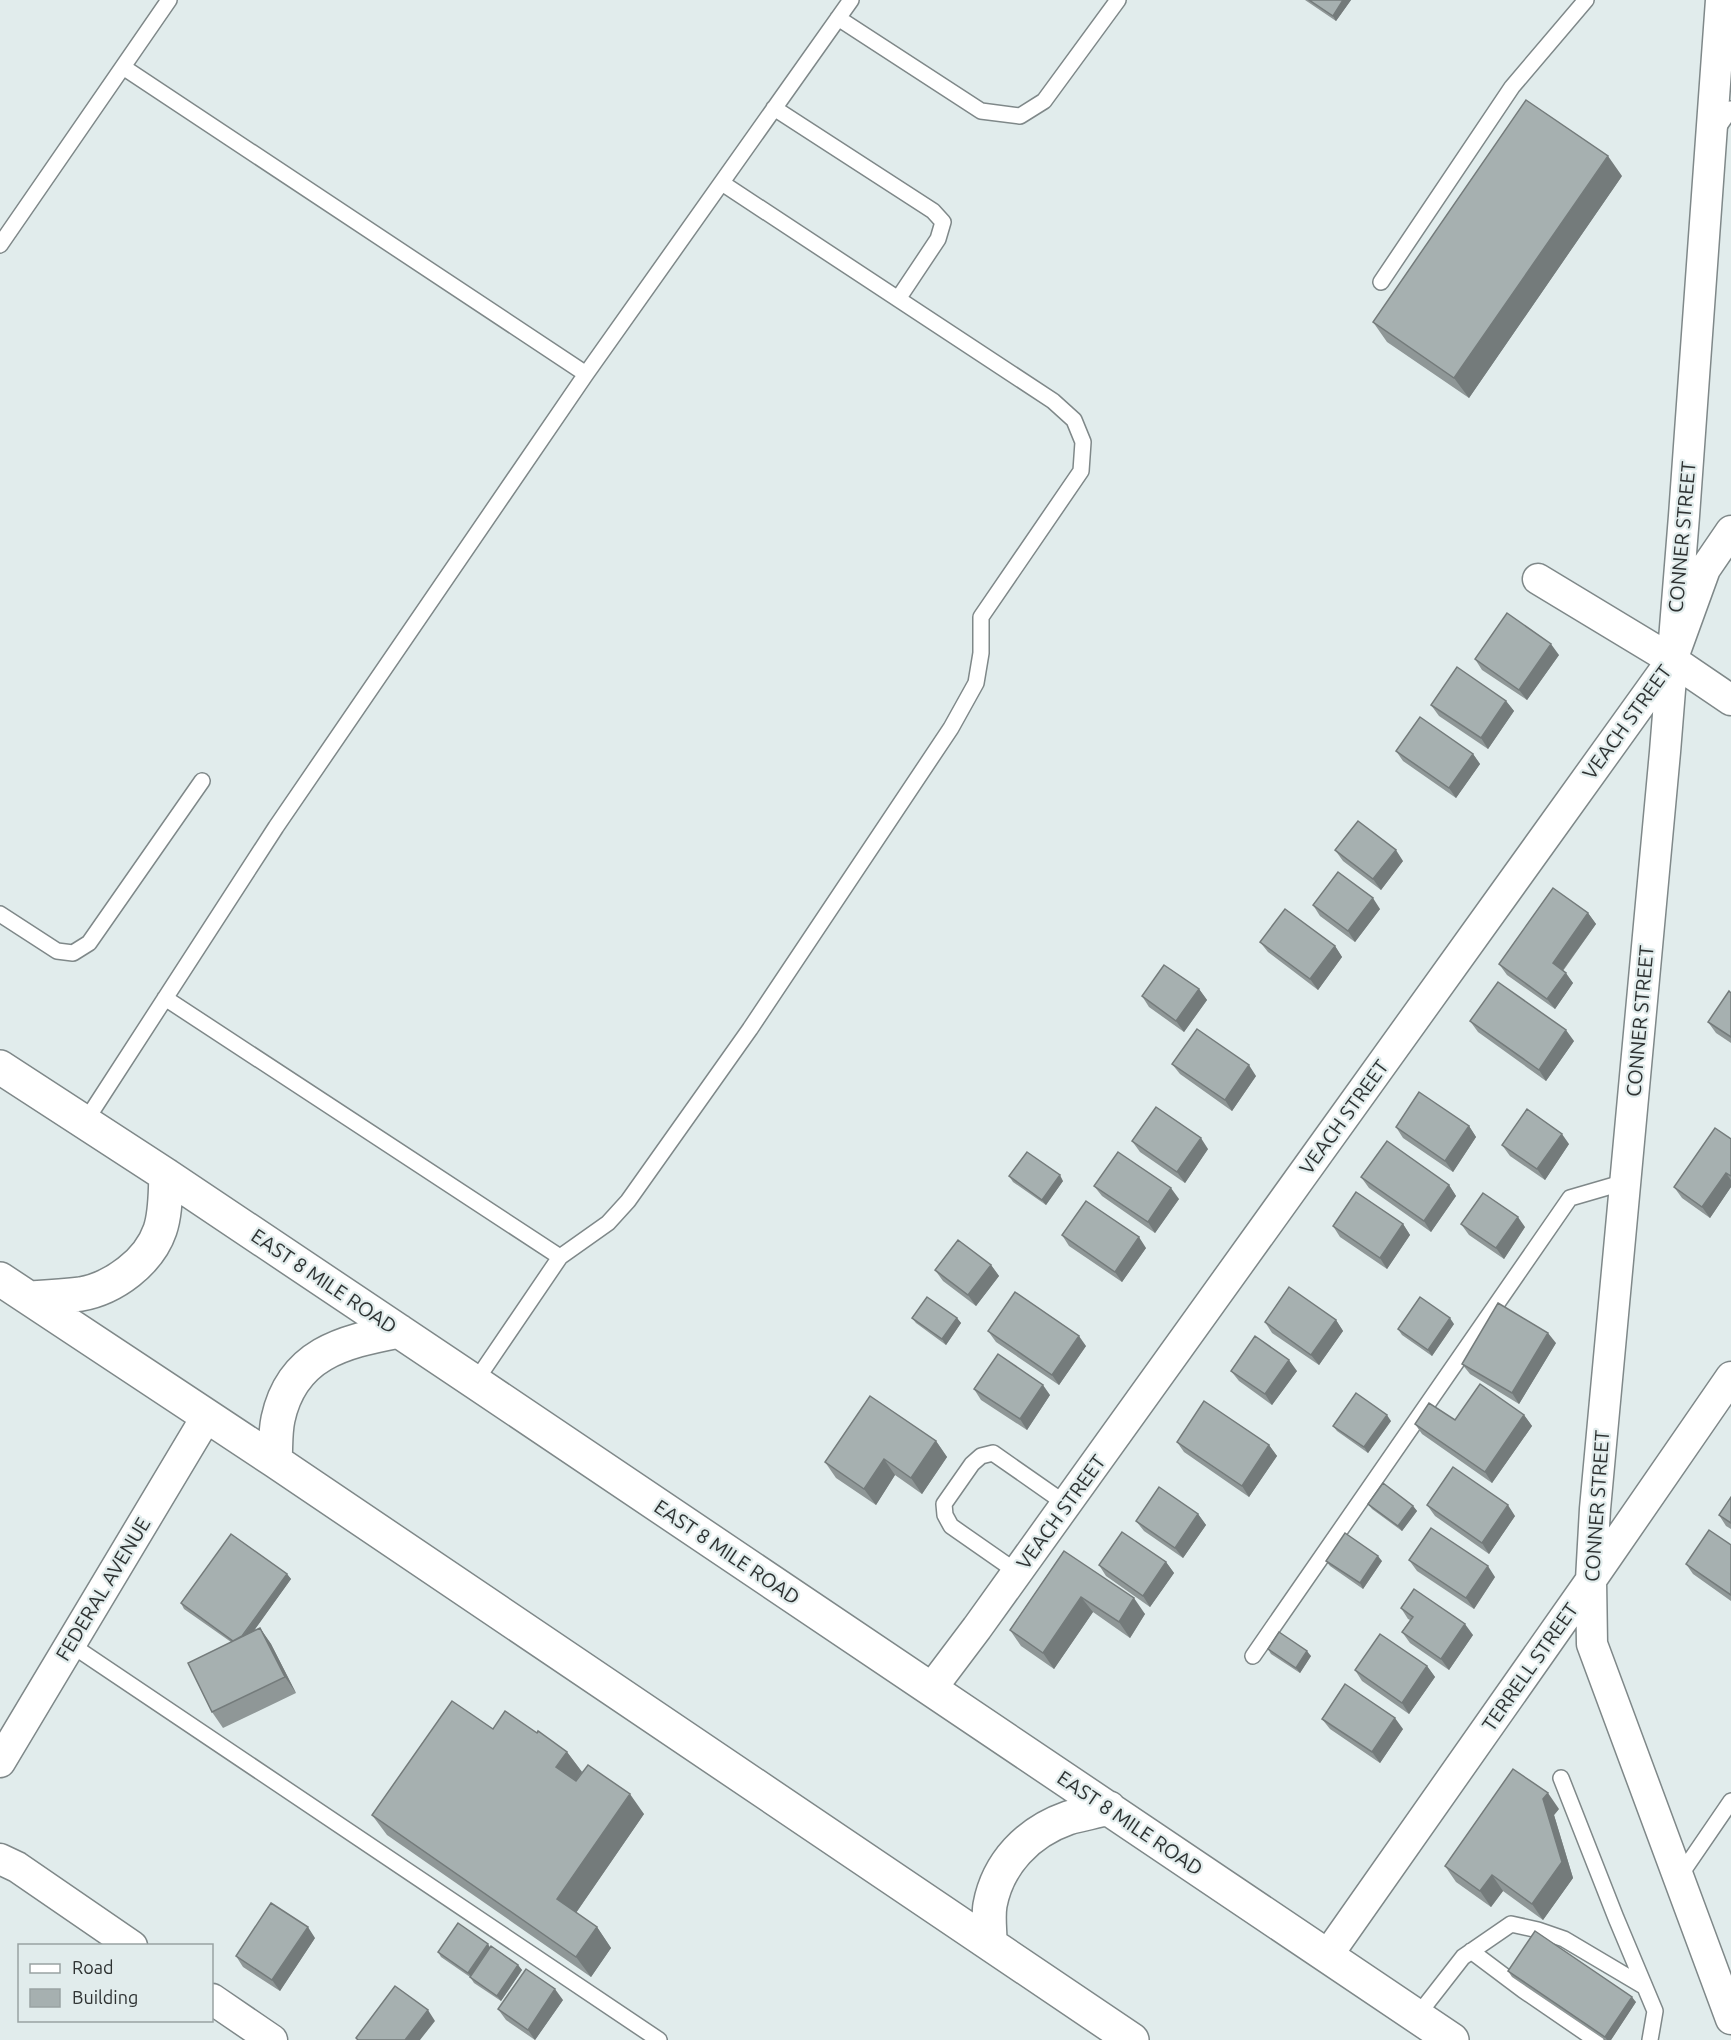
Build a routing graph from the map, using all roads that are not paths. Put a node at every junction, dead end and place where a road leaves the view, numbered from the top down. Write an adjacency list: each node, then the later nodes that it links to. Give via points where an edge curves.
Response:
1 (168, 0): 7 (lane)
2 (851, 0): 6 (lane)
3 (1118, 0): 6 (lane, via 1044,101 1020,116 981,111)
4 (1586, 0): 13 (lane, via 1512,87)
5 (1720, 0): 10 (street, CONNER STREET)
6 (838, 18): 8 (lane)
7 (123, 67): 12 (lane); 15 (lane)
8 (774, 108): 11 (lane); 14 (lane, via 933,211 943,222 938,239)
9 (1731, 109): 10 (lane)
10 (1711, 139): 18 (street, CONNER STREET)
11 (722, 183): 14 (lane); 15 (lane)
12 (0, 245)
13 (1381, 282)
14 (898, 299): 27 (lane, via 1053,401 1074,420 1083,442 1081,471 981,617 976,683 938,748 750,1029 628,1201 608,1223)
15 (586, 374): 22 (lane, via 276,827)
16 (1731, 531): 18 (street, VEACH STREET, via 1706,569)
17 (1538, 579): 18 (street)
18 (1672, 660): 19 (street); 26 (street, CONNER STREET); 35 (street, VEACH STREET)
19 (1731, 700)
20 (202, 781): 21 (lane, via 89,943 73,953 57,951)
21 (0, 914)
22 (165, 998): 24 (lane); 27 (lane)
23 (0, 1067): 24 (highway, EAST 8 MILE ROAD)
24 (85, 1122): 25 (highway, EAST 8 MILE ROAD)
25 (166, 1175): 29 (highway, via 160,1229 150,1250 132,1269 111,1283 83,1293); 30 (highway, EAST 8 MILE ROAD)
26 (1625, 1182): 37 (street, CONNER STREET); 39 (lane, via 1570,1197)
27 (560, 1257): 32 (lane)
28 (0, 1279): 29 (highway)
29 (30, 1298): 33 (highway)
30 (399, 1331): 32 (highway, EAST 8 MILE ROAD); 34 (highway, via 357,1339 310,1363 292,1382 284,1398)
31 (1731, 1377): 37 (street, TERRELL STREET)
32 (474, 1382): 40 (highway, EAST 8 MILE ROAD)
33 (207, 1416): 34 (highway); 38 (street, FEDERAL AVENUE)
34 (275, 1461): 47 (highway)
35 (1066, 1504): 36 (street, VEACH STREET); 36 (lane, via 993,1453 972,1464 944,1504 945,1515 951,1526)
36 (1017, 1572): 40 (street, VEACH STREET)
37 (1591, 1580): 46 (street, CONNER STREET, via 1592,1644); 50 (street, TERRELL STREET)
38 (70, 1644): 41 (street, FEDERAL AVENUE); 56 (lane)
39 (1253, 1656)
40 (931, 1689): 44 (highway, EAST 8 MILE ROAD)
41 (0, 1762)
42 (1561, 1778): 51 (lane)
43 (1731, 1801): 46 (lane)
44 (1108, 1808): 47 (highway, via 1067,1818 1038,1832 1021,1846 997,1882 990,1907); 50 (highway, EAST 8 MILE ROAD)
45 (0, 1859): 48 (street)
46 (1679, 1877): 54 (street, CONNER STREET)
47 (990, 1942): 57 (highway)
48 (129, 1944)
49 (1472, 1951): 51 (lane, via 1511,1924 1564,1939); 53 (lane); 59 (lane)
50 (1327, 1956): 53 (highway, EAST 8 MILE ROAD)
51 (1645, 1987): 60 (lane, via 1655,2011)
52 (213, 2000): 55 (street)
53 (1417, 2016): 58 (highway, EAST 8 MILE ROAD)
54 (1731, 2019)
55 (272, 2040)
56 (658, 2040)
57 (1132, 2040)
58 (1452, 2040)
59 (1596, 2040)
60 (1650, 2040)

